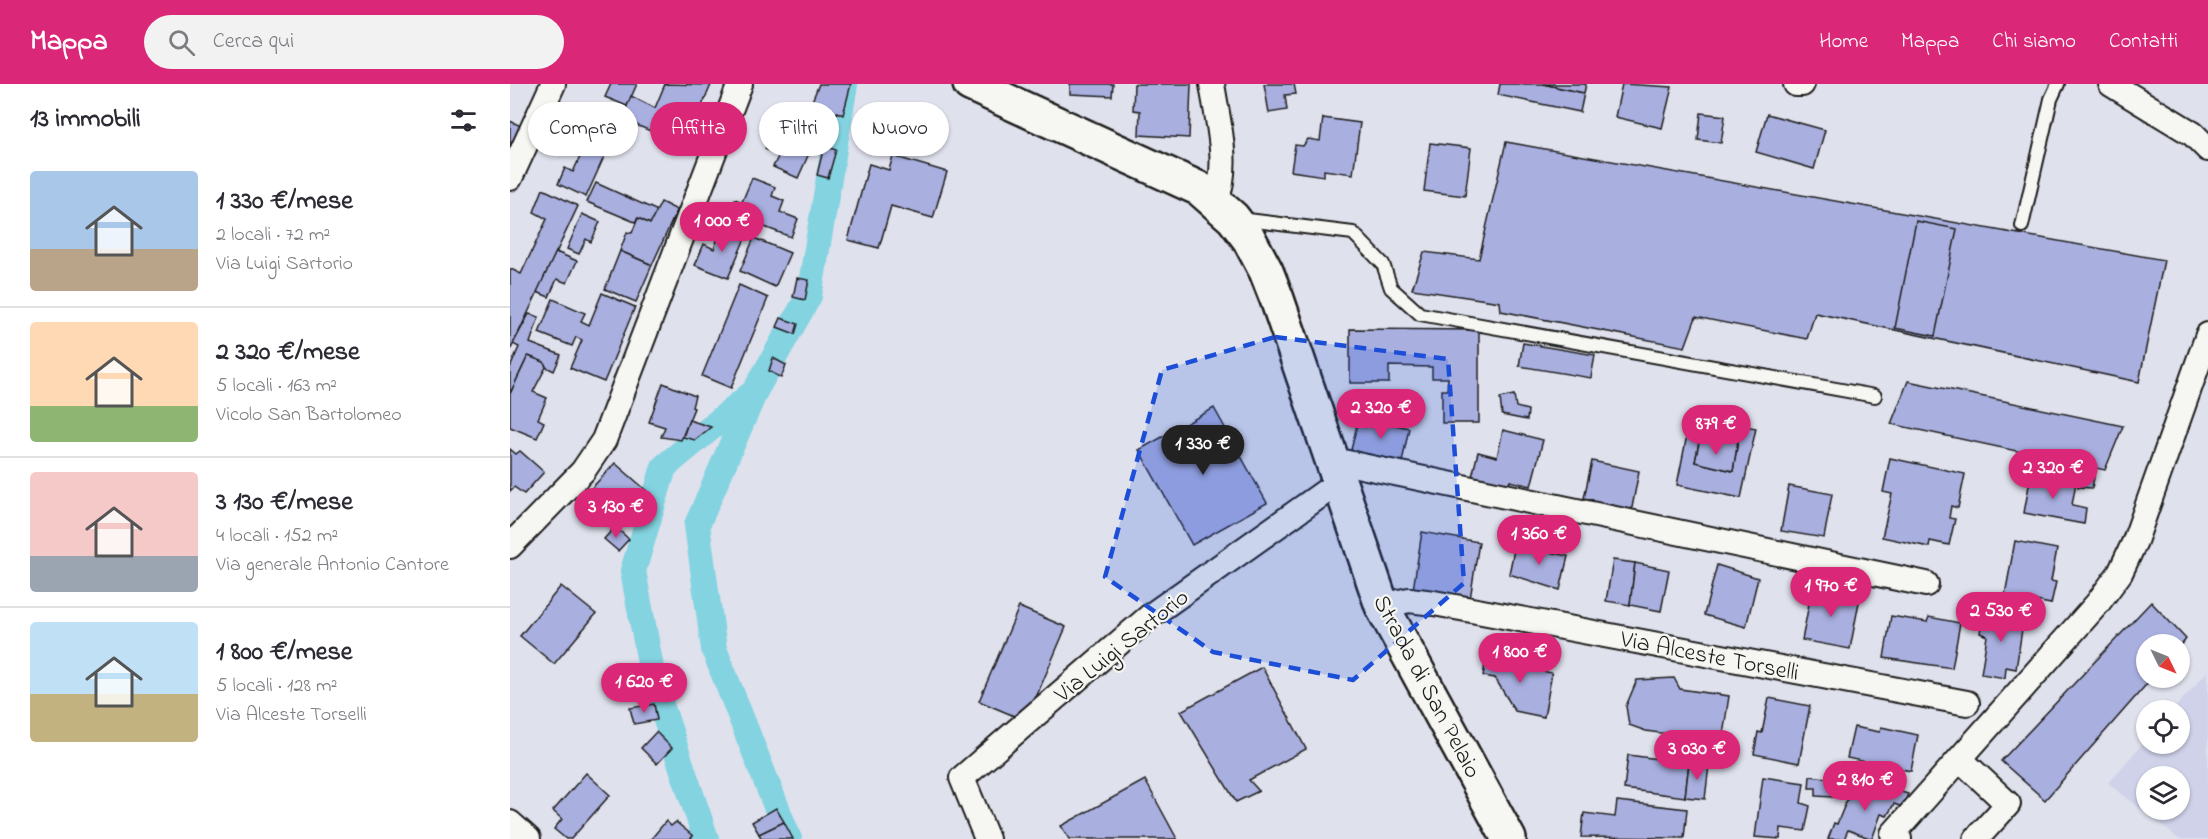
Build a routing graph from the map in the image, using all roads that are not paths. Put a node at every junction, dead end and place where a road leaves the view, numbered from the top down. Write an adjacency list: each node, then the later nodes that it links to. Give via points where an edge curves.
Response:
1 (553, 84): 10 (street)
2 (740, 84): 16 (street, via 604,440 582,471)
3 (969, 84): 11 (street, via 1181,178)
4 (1212, 84): 11 (street, via 1224,166)
5 (1796, 84): 6 (street)
6 (1802, 84)
7 (2058, 84): 12 (lane, via 2051,99)
8 (2111, 84): 9 (street, via 2193,134)
9 (2208, 149)
10 (510, 178)
11 (1224, 210): 14 (lane, via 1353,233 1383,264 1391,288 1420,314); 15 (street, Strada di San Pelaio, via 1249,239 1266,271)
12 (2022, 226)
13 (2208, 335): 20 (street, via 2120,573)
14 (1875, 396)
15 (1336, 471): 17 (street); 18 (street, Strada di San Pelaio); 23 (street, Via Luigi Sartorio, via 1149,617 962,778)
16 (510, 546)
17 (1926, 584)
18 (1382, 606): 19 (street, Via Alceste Torselli, via 1409,600 1434,603); 24 (street, Strada di San Pelaio)
19 (1967, 703)
20 (1960, 759): 25 (street, via 1893,834); 26 (street, via 2008,804)
21 (510, 823): 22 (street)
22 (528, 839)
23 (987, 839)
24 (1509, 839)
25 (1899, 839)
26 (1976, 839)

